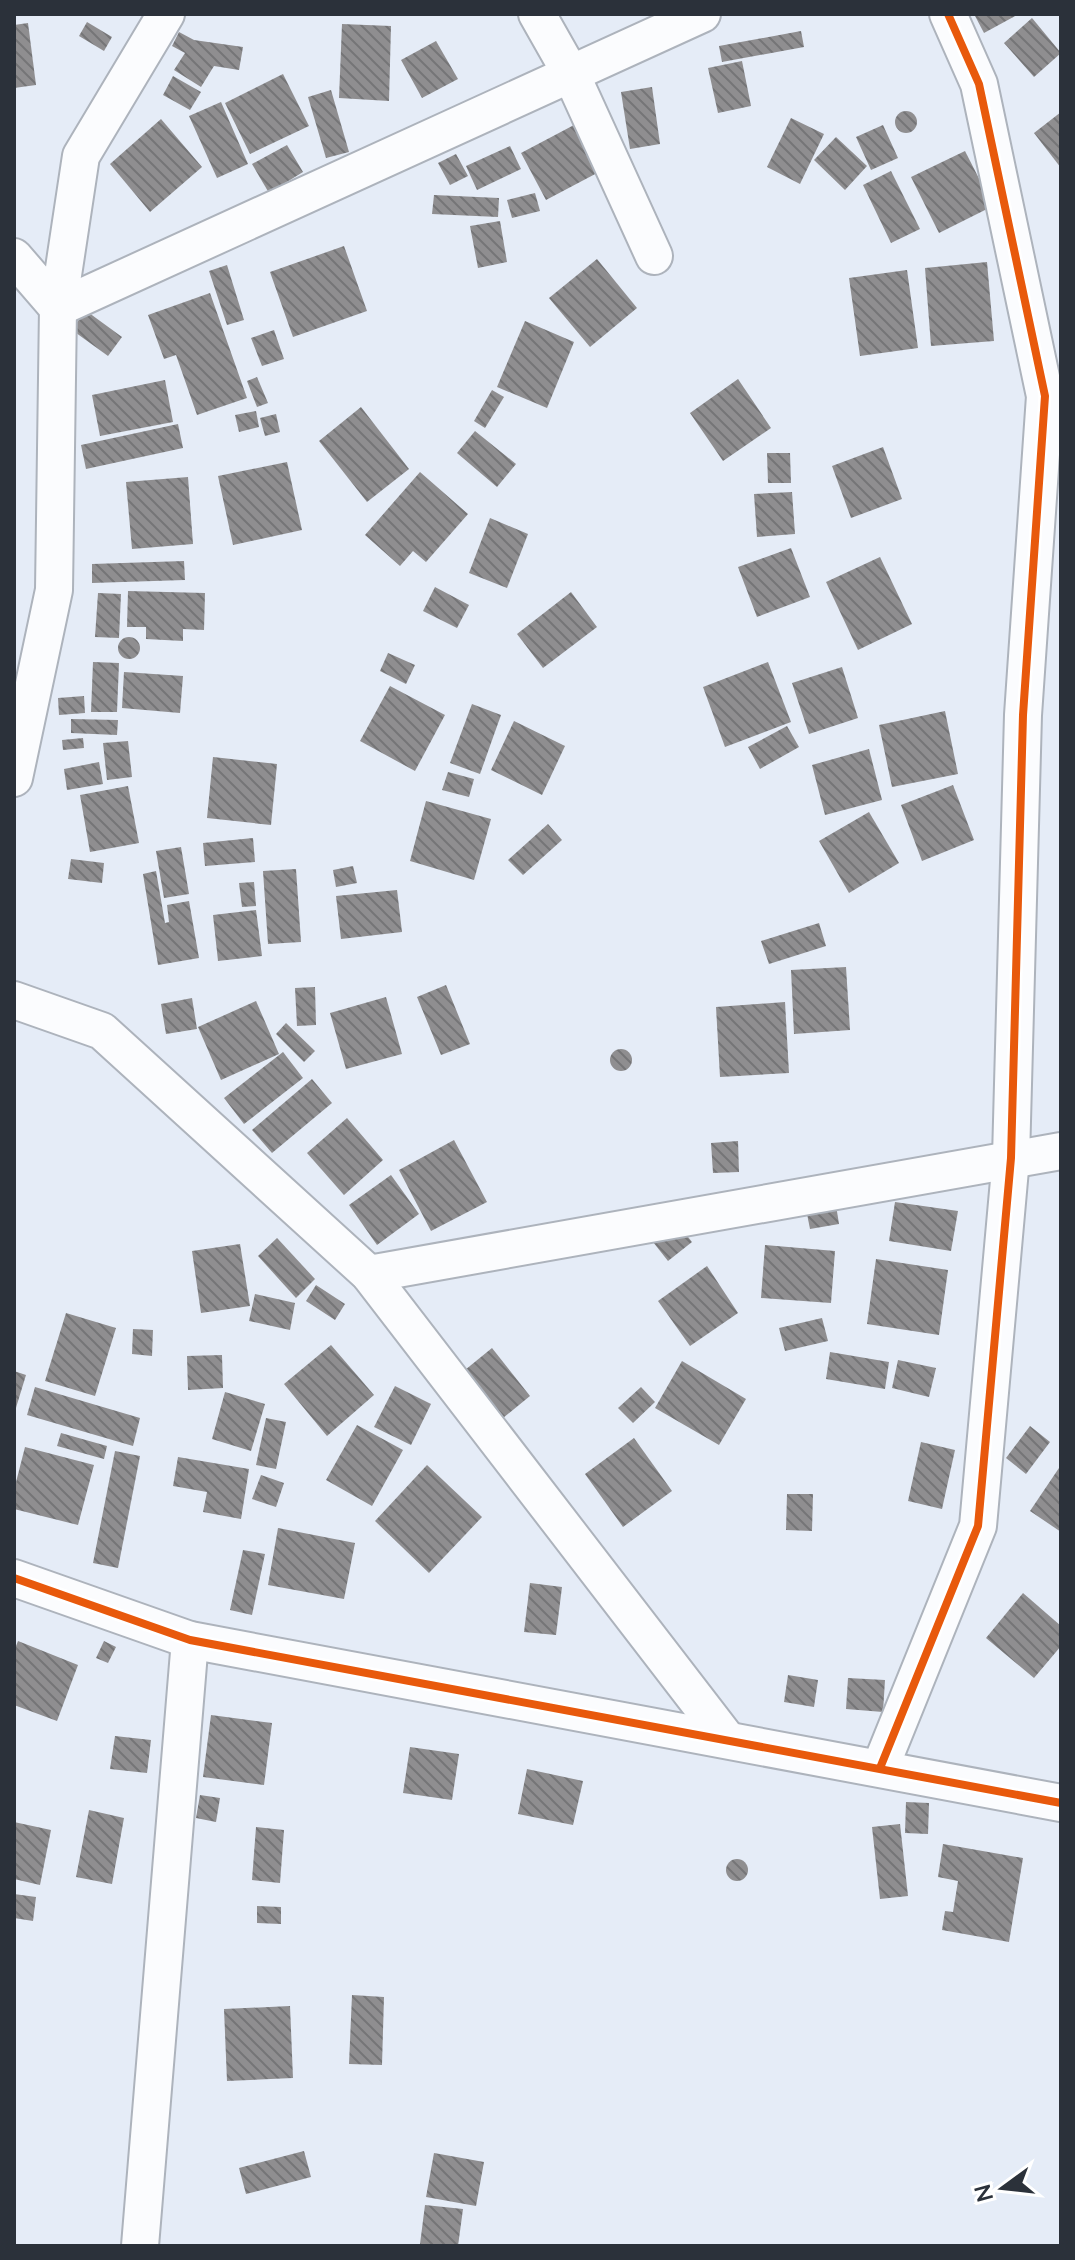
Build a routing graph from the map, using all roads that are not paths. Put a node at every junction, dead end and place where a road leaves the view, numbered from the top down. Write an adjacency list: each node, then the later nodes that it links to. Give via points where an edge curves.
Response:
1 (166, 14): 8 (street, via 81,156)
2 (537, 14): 5 (street)
3 (702, 14): 5 (street)
4 (948, 14): 9 (street, via 979,84)
5 (571, 74): 6 (street); 8 (street)
6 (654, 256)
7 (14, 257): 8 (street)
8 (58, 308): 10 (street, via 54,590)
9 (1053, 395): 13 (street, via 1023,715)
10 (14, 778)
11 (14, 1000): 14 (street, via 102,1031)
12 (1061, 1151): 13 (street)
13 (1011, 1158): 14 (street); 18 (street, via 978,1526)
14 (369, 1274): 17 (street)
15 (14, 1578): 16 (street)
16 (190, 1640): 17 (street); 20 (street)
17 (726, 1738): 18 (street)
18 (880, 1768): 19 (street)
19 (1061, 1803)
20 (140, 2246)

